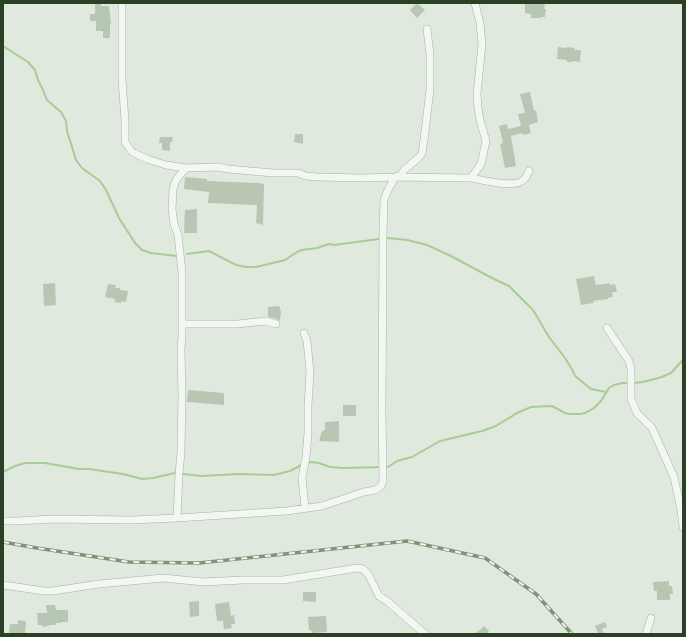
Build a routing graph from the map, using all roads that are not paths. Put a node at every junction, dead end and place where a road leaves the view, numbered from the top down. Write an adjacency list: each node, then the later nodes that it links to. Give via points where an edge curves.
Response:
1 (122, 3): 4 (street, via 124,142 132,152 148,159)
2 (475, 3): 7 (street, via 482,44 477,101 486,141 482,164)
3 (427, 29): 6 (street, via 430,90 422,153 401,175)
4 (186, 168): 6 (street, via 218,167 298,173 318,178); 8 (street, via 176,180 172,209 182,260)
5 (529, 171): 7 (street, via 526,178 516,183 505,184)
6 (395, 177): 7 (street); 12 (street, via 384,200 383,481 375,490 322,506)
7 (471, 178)
8 (182, 324): 9 (street, via 238,324 265,321); 13 (street, via 181,445)
9 (276, 324)
10 (607, 328): 15 (street, via 629,361 631,399 637,413 652,428 674,477)
11 (304, 333): 12 (street, via 310,372 308,433 302,478)
12 (305, 508): 13 (street)
13 (177, 518): 14 (street)
14 (3, 521)
15 (683, 527)
16 (3, 585): 18 (street, via 53,591 163,578 204,582 283,580 357,568 368,574 379,596)
17 (651, 618): 19 (street)
18 (420, 632)
19 (646, 634)

